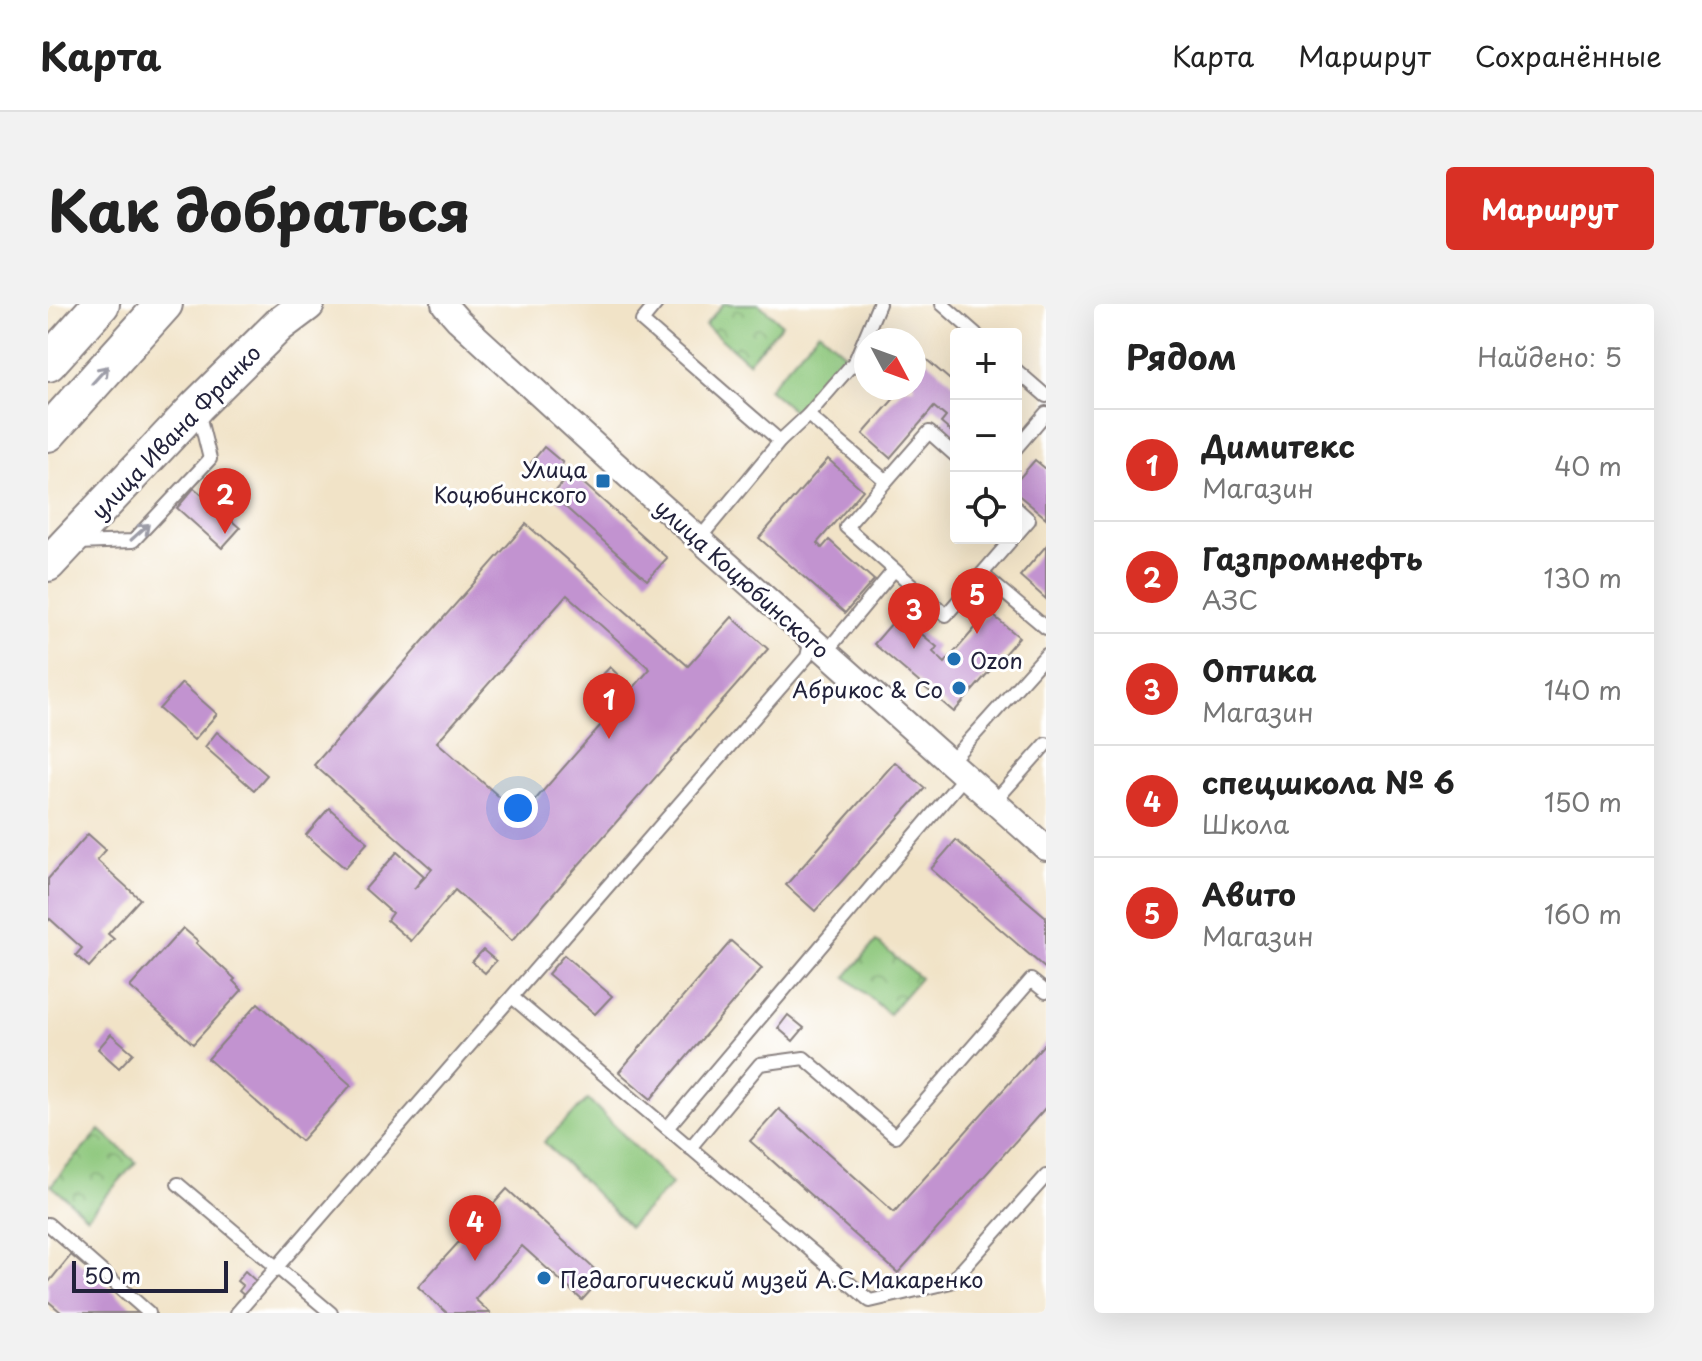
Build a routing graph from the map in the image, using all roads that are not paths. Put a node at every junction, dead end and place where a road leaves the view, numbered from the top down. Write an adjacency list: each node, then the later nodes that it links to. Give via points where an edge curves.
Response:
1 (101, 304): 9 (main road)
2 (164, 304): 15 (main road, one-way to 2)
3 (307, 304): 12 (street, улица Ивана Франко)
4 (444, 304): 22 (street, улица Коцюбинского)
5 (656, 304): 16 (lane, via 642,321)
6 (879, 304): 14 (lane, via 855,361)
7 (942, 304): 8 (lane)
8 (969, 328)
9 (48, 363)
10 (1022, 375): 11 (lane)
11 (1046, 396)
12 (197, 406): 24 (street, улица Ивана Франко); 24 (lane, one-way to 12, via 133,541 210,459)
13 (1046, 413): 17 (lane)
14 (808, 415): 16 (lane); 19 (lane)
15 (48, 433)
16 (780, 441): 22 (lane)
17 (1022, 441)
18 (950, 451): 19 (lane, via 929,432)
19 (886, 481): 25 (lane, via 846,527)
20 (1022, 514): 21 (lane, via 1029,520)
21 (1022, 528)
22 (699, 539): 28 (street, улица Коцюбинского)
23 (1008, 544): 26 (lane)
24 (57, 554)
25 (894, 570): 26 (lane, via 946,615); 28 (lane)
26 (982, 574): 27 (lane)
27 (1046, 628)
28 (819, 646): 31 (street, улица Коцюбинского); 35 (lane)
29 (1046, 655): 31 (lane)
30 (1046, 744): 32 (lane)
31 (958, 769): 32 (street, улица Коцюбинского); 36 (lane)
32 (994, 802): 33 (street, улица Коцюбинского)
33 (1046, 848)
34 (1046, 992): 37 (lane, via 1031,980 895,1136 804,1058 760,1064)
35 (512, 997): 36 (lane); 41 (lane)
36 (667, 1128): 37 (lane)
37 (690, 1148): 38 (lane, via 870,1301 951,1282)
38 (1046, 1176)
39 (178, 1184): 41 (lane)
40 (48, 1224): 42 (lane)
41 (277, 1267): 43 (lane); 44 (lane)
42 (149, 1313)
43 (237, 1313)
44 (331, 1313)

